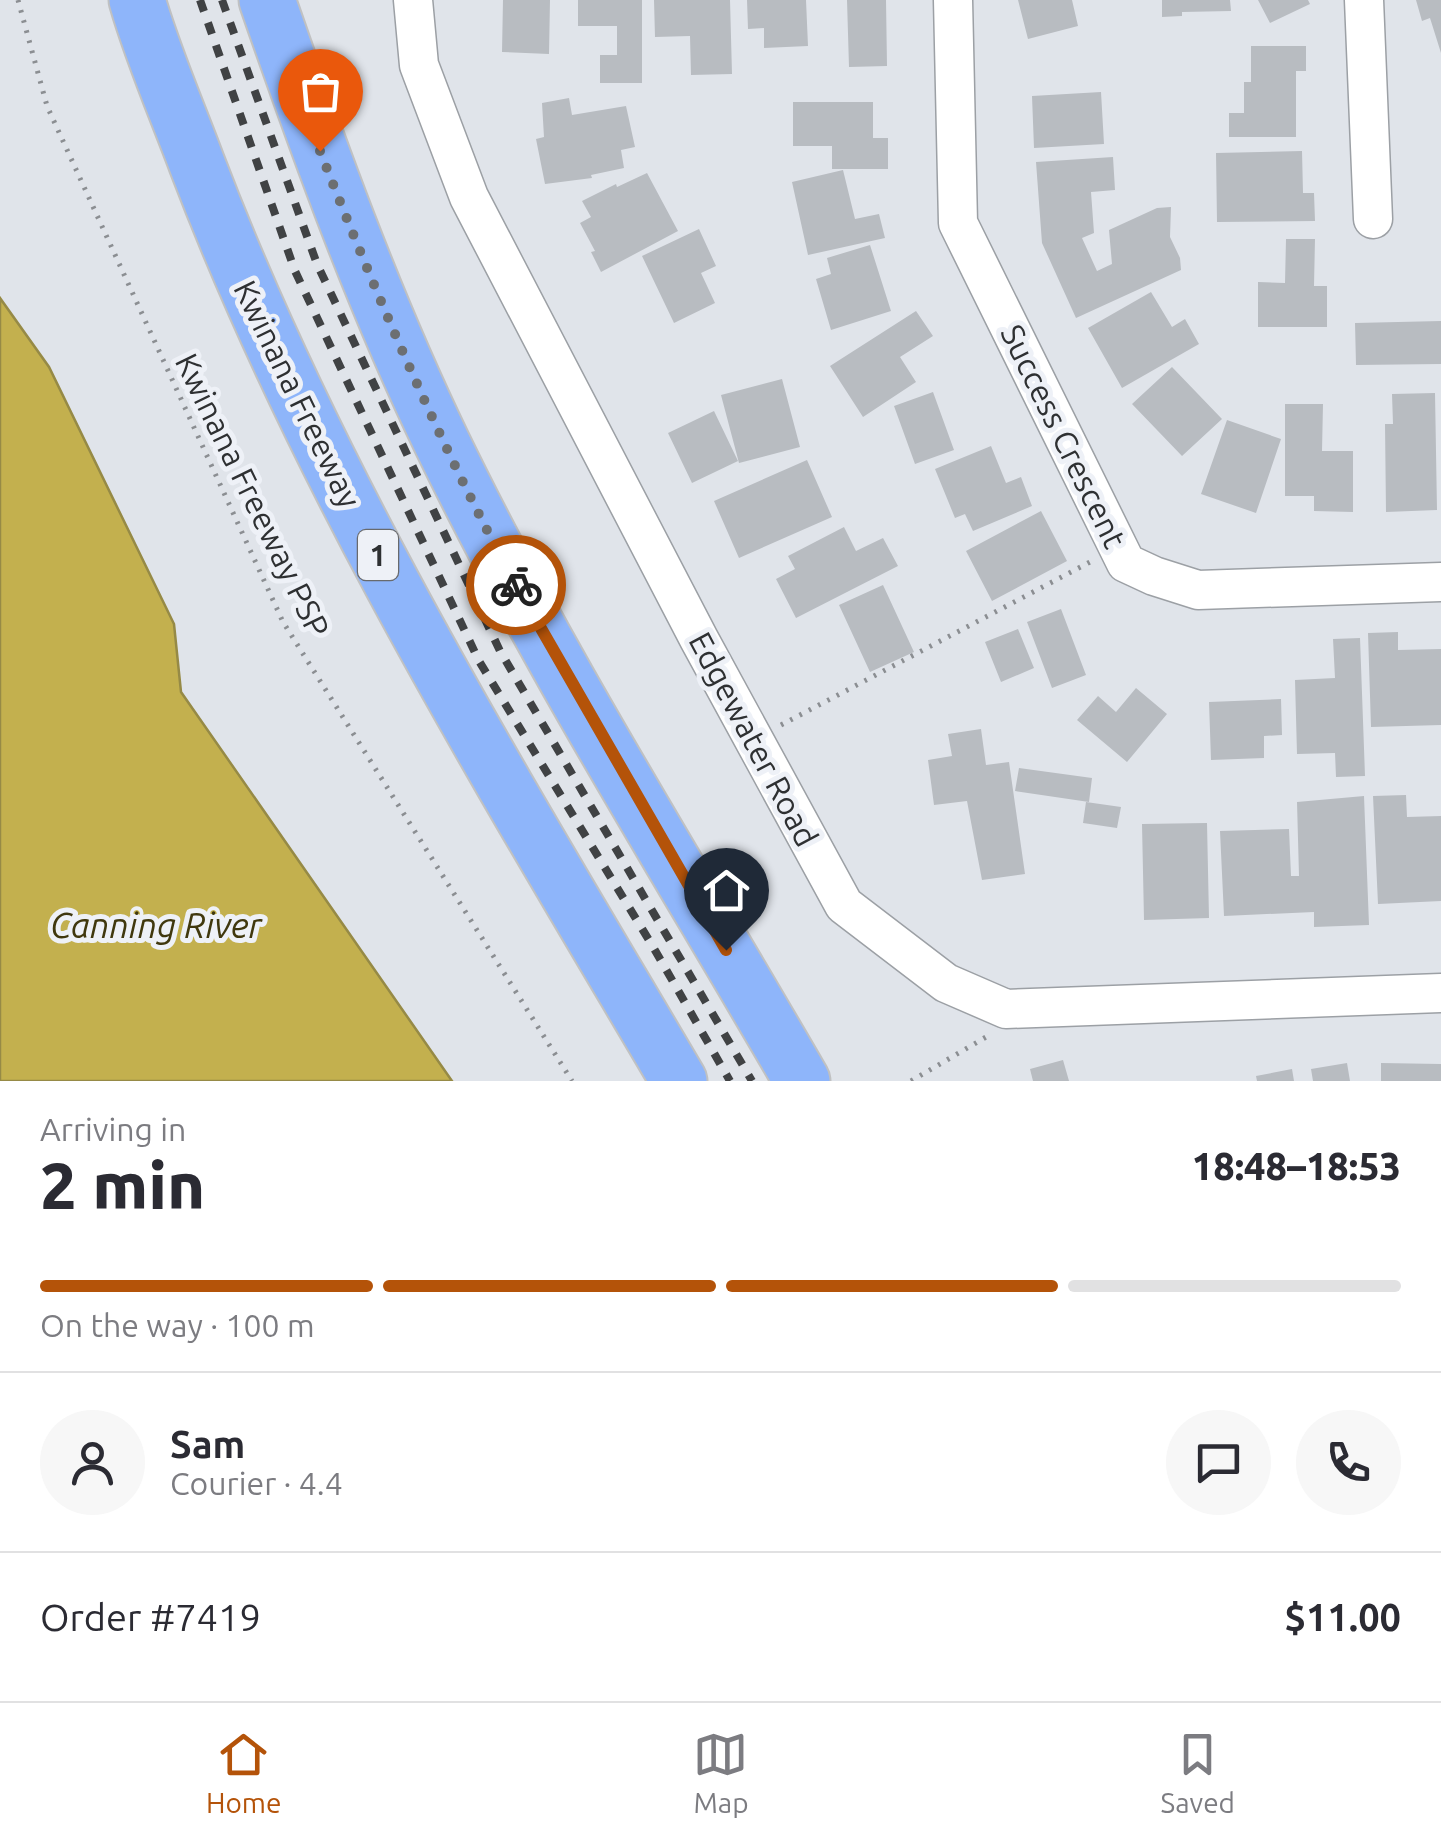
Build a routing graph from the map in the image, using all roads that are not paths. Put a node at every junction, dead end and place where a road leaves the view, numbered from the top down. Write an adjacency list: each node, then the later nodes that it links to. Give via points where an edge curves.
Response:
1 (137, 0): 9 (highway, Kwinana Freeway / 1, via 235,263 336,476 441,674)
2 (268, 0): 10 (highway, via 356,244 441,440 536,623)
3 (413, 0): 8 (street, Edgewater Road, via 419,65 470,198 844,905 946,983 1006,1009)
4 (952, 0): 7 (street, Success Crescent, via 958,223 1126,563 1198,590)
5 (1364, 0): 6 (street)
6 (1373, 219)
7 (1441, 582)
8 (1441, 994)
9 (680, 1081)
10 (802, 1081)

